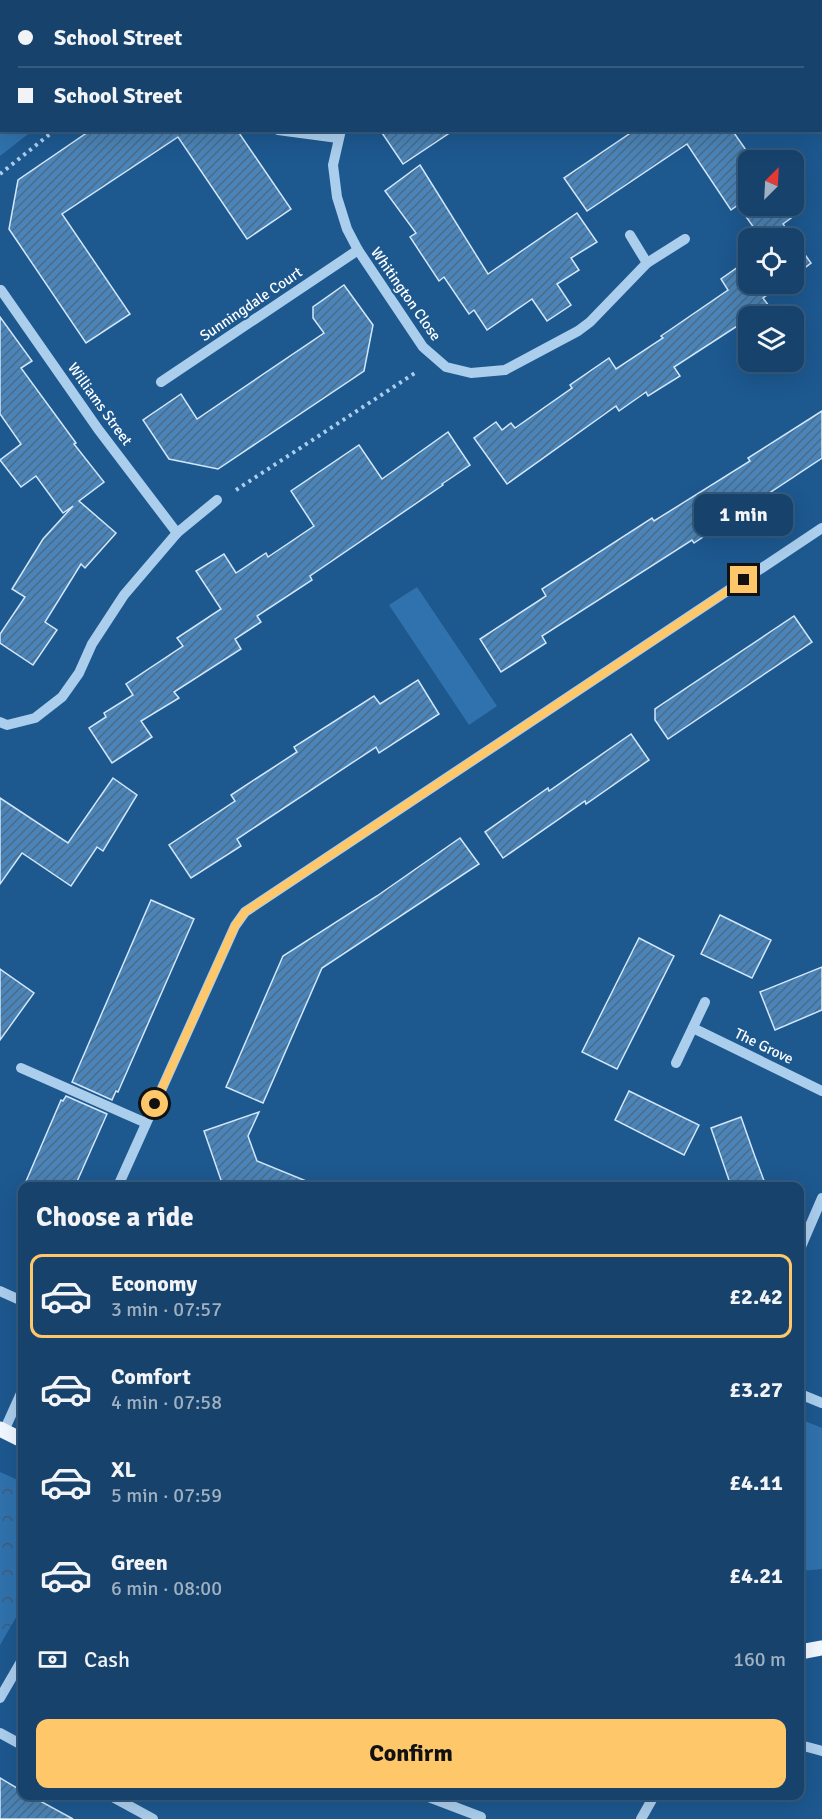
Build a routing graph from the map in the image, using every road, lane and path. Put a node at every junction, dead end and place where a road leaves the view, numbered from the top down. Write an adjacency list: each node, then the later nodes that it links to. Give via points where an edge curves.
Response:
1 (53, 132): 4 (path)
2 (309, 132): 3 (street)
3 (340, 134): 7 (street, Whitington Close, via 333,165 337,197 346,229)
4 (0, 174)
5 (630, 235): 8 (street)
6 (685, 239): 8 (street, Whitington Close)
7 (358, 250): 10 (street, Whitington Close, via 423,347); 11 (street, Sunningdale Court)
8 (647, 263): 10 (street, Whitington Close, via 590,322 505,370 471,373 446,367)
9 (1, 290): 14 (street, Williams Street)
10 (436, 358): 12 (path, via 246,485)
11 (161, 382)
12 (217, 500): 14 (street)
13 (822, 528): 21 (street, via 245,912 235,926)
14 (177, 533): 15 (street, via 124,595 62,697 35,718 7,725)
15 (0, 722)
16 (705, 1002): 17 (street)
17 (693, 1028): 18 (street); 20 (street, The Grove)
18 (676, 1063)
19 (21, 1068): 21 (street)
20 (822, 1091)
21 (146, 1124): 22 (street)
22 (120, 1182)
23 (822, 1198): 24 (street)
24 (804, 1240)
25 (0, 1291): 26 (street)
26 (18, 1299)
27 (804, 1396): 29 (street)
28 (18, 1400): 30 (street)
29 (822, 1403)
30 (2, 1430): 31 (main road)
31 (18, 1438)
32 (822, 1648): 33 (main road)
33 (804, 1651)
34 (18, 1667): 35 (street)
35 (0, 1698)
36 (0, 1733): 37 (street)
37 (18, 1743)
38 (804, 1746): 39 (street)
39 (822, 1751)
40 (118, 1800): 45 (street)
41 (433, 1800): 43 (street)
42 (652, 1800): 46 (street)
43 (461, 1815): 44 (street)
44 (481, 1817)
45 (153, 1819)
46 (641, 1819)

